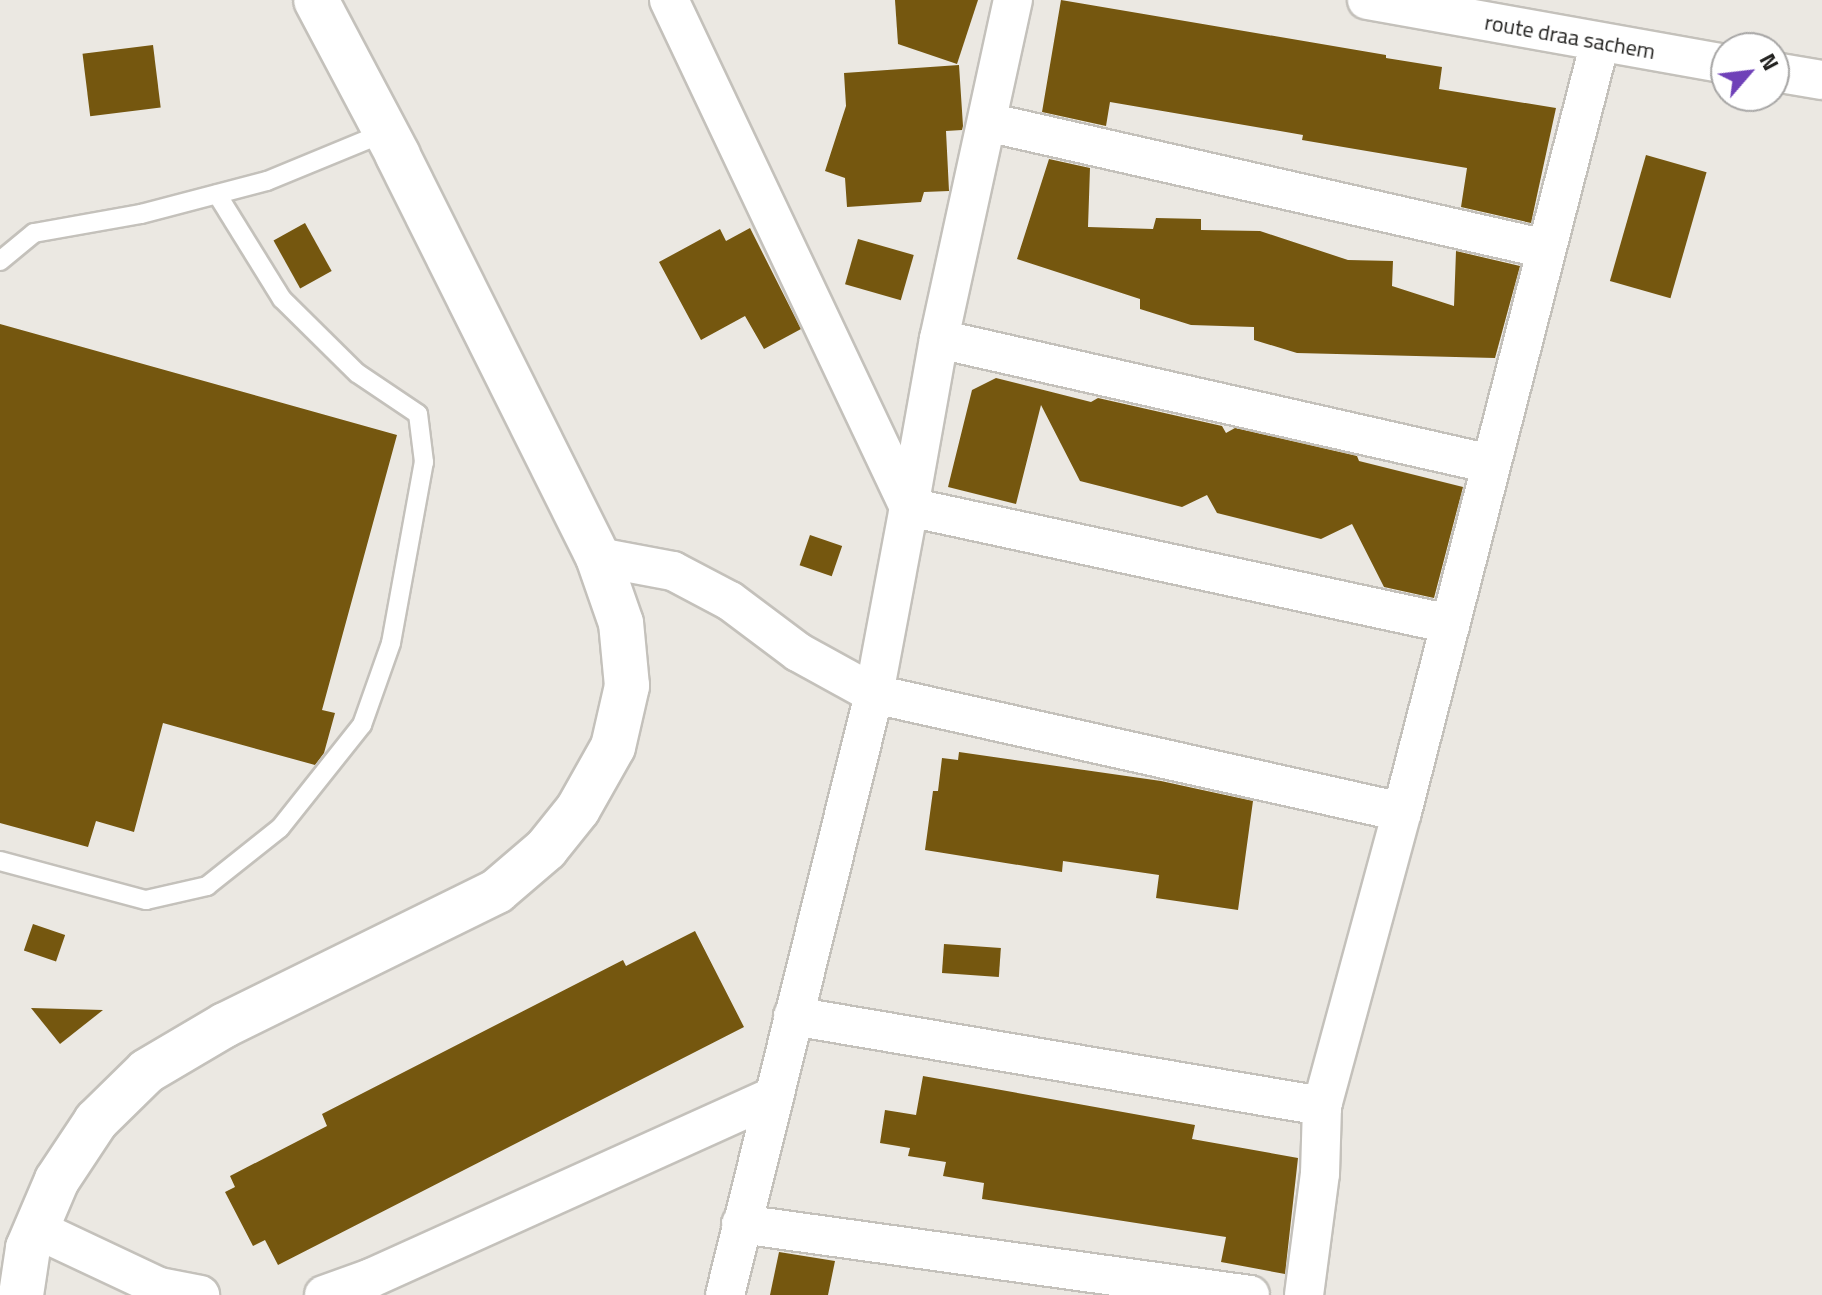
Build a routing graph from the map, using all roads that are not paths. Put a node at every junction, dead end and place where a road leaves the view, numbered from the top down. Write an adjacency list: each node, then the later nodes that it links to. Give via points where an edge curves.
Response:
1 (316, 0): 10 (main road)
2 (669, 0): 16 (street)
3 (1013, 0): 9 (street)
4 (1367, 0): 5 (street, route draa sachem)
5 (1600, 42): 6 (street, route draa sachem); 12 (street)
6 (1710, 61)
7 (1790, 75): 8 (street)
8 (1822, 80)
9 (987, 122): 12 (street); 14 (street)
10 (386, 132): 11 (lane, via 267,181); 17 (main road)
11 (217, 194): 13 (lane, via 34,233); 21 (lane, via 282,299 357,373 418,414 424,462 391,643 362,725 280,828 207,886 146,900)
12 (1546, 249): 15 (street)
13 (0, 261)
14 (939, 339): 15 (street); 16 (street)
15 (1491, 464): 18 (street)
16 (909, 507): 18 (street); 19 (street)
17 (598, 557): 19 (street, via 673,571 730,601 798,652); 26 (main road, via 621,623 627,686 613,747 578,809 546,849 497,891 225,1025 147,1071 96,1121 57,1180)
18 (1450, 624): 20 (street)
19 (874, 694): 20 (street); 22 (street)
20 (1402, 812): 24 (street)
21 (0, 861)
22 (793, 1016): 23 (street); 24 (street)
23 (774, 1096): 25 (street); 30 (street)
24 (1322, 1106): 33 (street, via 1320,1174)
25 (741, 1224): 31 (street); 32 (street)
26 (36, 1229): 27 (street); 28 (main road)
27 (157, 1291): 29 (street)
28 (21, 1295)
29 (200, 1295)
30 (324, 1295)
31 (725, 1295)
32 (1250, 1295)
33 (1304, 1295)

